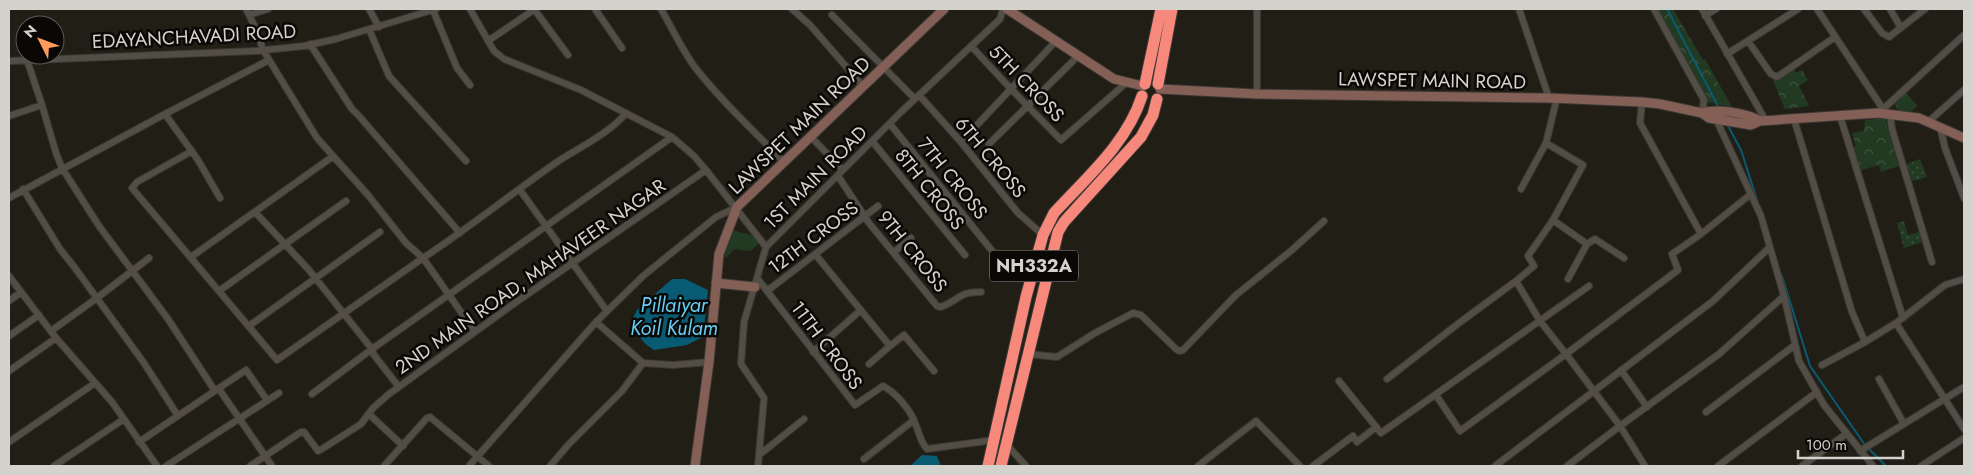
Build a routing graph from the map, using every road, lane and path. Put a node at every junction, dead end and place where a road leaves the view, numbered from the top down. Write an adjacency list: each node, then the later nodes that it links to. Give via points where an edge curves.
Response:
1 (268, 9): 23 (street)
2 (369, 9): 26 (street)
3 (434, 9): 26 (street, EDAYANCHAVADI ROAD); 46 (street, via 457,68)
4 (470, 9): 31 (street)
5 (534, 9): 31 (street); 39 (street)
6 (594, 9): 36 (street)
7 (662, 9): 80 (street, via 683,49 710,85)
8 (792, 9): 47 (street)
9 (944, 9): 44 (street, LAWSPET MAIN ROAD)
10 (1005, 9): 32 (street); 35 (street, 1ST MAIN ROAD)
11 (1161, 9): 49 (highway, NH332A)
12 (1172, 9): 51 (highway, NH332A)
13 (1257, 9): 52 (street)
14 (1519, 9): 54 (street)
15 (1654, 9): 60 (street, via 1704,100)
16 (1702, 9): 25 (street)
17 (1716, 9): 25 (street)
18 (1798, 9): 33 (street)
19 (1818, 9): 30 (street)
20 (1864, 9): 27 (street, via 1886,36)
21 (1890, 9): 27 (street)
22 (1925, 9): 27 (street)
23 (248, 12): 37 (street)
24 (832, 15): 44 (street, 6TH CROSS)
25 (1706, 16): 38 (street)
26 (379, 27): 28 (street, EDAYANCHAVADI ROAD)
27 (1901, 28)
28 (369, 30): 34 (street, EDAYANCHAVADI ROAD); 79 (street, via 389,76)
29 (1964, 34): 58 (street)
30 (1835, 37): 33 (street, via 1777,77 1770,74); 58 (street)
31 (488, 41): 59 (street, via 504,59 581,90)
32 (1056, 41): 40 (street); 48 (street)
33 (1748, 41): 38 (street)
34 (310, 44): 37 (street, EDAYANCHAVADI ROAD); 101 (street, via 352,109)
35 (971, 46): 48 (street, 5TH CROSS); 53 (street, 1ST MAIN ROAD)
36 (622, 48)
37 (263, 50): 41 (street, EDAYANCHAVADI ROAD); 42 (street)
38 (1728, 54): 66 (street)
39 (568, 55)
40 (1079, 55): 45 (street); 57 (street)
41 (65, 58)
42 (269, 60): 61 (street); 78 (street, via 305,122)
43 (29, 65): 56 (street)
44 (884, 66): 47 (street, LAWSPET MAIN ROAD); 53 (street, 6TH CROSS)
45 (1126, 83): 49 (street); 57 (street, 5TH CROSS, via 1061,140)
46 (470, 85)
47 (863, 86): 70 (street, LAWSPET MAIN ROAD)
48 (1011, 89): 57 (street, 5TH CROSS); 74 (street)
49 (1143, 89): 51 (highway, via 1151,82); 51 (highway, via 1149,101); 103 (highway, NH332A, via 1130,126 1054,213)
50 (1964, 90): 67 (street)
51 (1158, 91): 52 (street, LAWSPET MAIN ROAD); 154 (highway, NH332A, via 1153,116 1141,137 1058,232)
52 (1257, 94): 54 (street, LAWSPET MAIN ROAD)
53 (917, 97): 68 (street, 1ST MAIN ROAD); 74 (street, 6TH CROSS)
54 (1553, 98): 55 (street, LAWSPET MAIN ROAD); 75 (street)
55 (1642, 102): 60 (street, LAWSPET MAIN ROAD); 102 (street, via 1640,123)
56 (42, 105): 62 (street); 81 (street)
57 (1028, 106): 76 (street)
58 (1884, 112): 63 (street); 67 (street); 117 (street)
59 (626, 113): 71 (street); 87 (street)
60 (1702, 113): 64 (street); 66 (street, via 1711,110)
61 (165, 114): 77 (street); 81 (street)
62 (9, 116)
63 (1840, 116): 65 (street); 140 (street)
64 (1716, 119): 66 (street, via 1751,124); 88 (street)
65 (1794, 119): 66 (street); 149 (street)
66 (1763, 121)
67 (1928, 122): 69 (street)
68 (890, 124): 73 (street, 1ST MAIN ROAD); 110 (street, 7TH CROSS)
69 (1940, 127): 72 (street); 91 (street)
70 (810, 136): 80 (street, LAWSPET MAIN ROAD); 83 (street)
71 (672, 138): 82 (street); 99 (street)
72 (1964, 138)
73 (872, 141): 83 (street, 1ST MAIN ROAD); 112 (street, 8TH CROSS)
74 (961, 142): 103 (street, 6TH CROSS, via 1018,213)
75 (1546, 143): 86 (street); 97 (street, via 1583,165)
76 (989, 144)
77 (192, 150): 90 (street); 113 (street, via 132,188)
78 (332, 157): 95 (street); 115 (street, via 368,195 406,243)
79 (466, 161)
80 (784, 162): 94 (street, LAWSPET MAIN ROAD)
81 (62, 168): 85 (street); 119 (street)
82 (706, 170): 94 (street); 118 (street, 2ND MAIN ROAD, MAHAVEER NAGAR)
83 (843, 170): 84 (street, 1ST MAIN ROAD)
84 (838, 176): 96 (street, 9TH CROSS); 107 (street, 1ST MAIN ROAD)
85 (23, 189): 89 (street); 134 (street, via 55,242)
86 (1521, 189)
87 (520, 190): 99 (street); 101 (street)
88 (1752, 194): 102 (street); 108 (street)
89 (9, 198)
90 (220, 198)
91 (1964, 198)
92 (346, 201): 105 (street)
93 (878, 206): 96 (street, 12TH CROSS)
94 (737, 207): 107 (street); 126 (street, LAWSPET MAIN ROAD, via 719,254); 137 (street, via 716,217 643,276)
95 (255, 212): 105 (street); 113 (street)
96 (864, 216): 109 (street, 9TH CROSS); 111 (street, 12TH CROSS)
97 (1552, 220): 106 (street); 124 (street, via 1528,256 1534,266)
98 (1324, 221): 154 (street, via 1236,295 1183,350 1176,349 1141,315 1133,313 1057,357)
99 (546, 227): 118 (street); 132 (street)
100 (380, 232): 121 (street)
101 (460, 233): 115 (street)
102 (1701, 234): 155 (street, via 1672,254 1678,270)
103 (1043, 235): 191 (highway, NH332A)
104 (912, 238): 109 (street)
105 (286, 244): 121 (street); 128 (street)
106 (1587, 244): 116 (street, via 1595,240); 122 (street)
107 (766, 247): 125 (street, 1ST MAIN ROAD)
108 (1770, 247): 133 (street); 160 (street, via 1713,301)
109 (894, 252): 131 (street, 9TH CROSS, via 941,308 964,294)
110 (993, 252)
111 (815, 254): 129 (street, 12TH CROSS); 136 (street)
112 (965, 255)
113 (191, 257): 128 (street)
114 (149, 258): 119 (street)
115 (423, 258): 132 (street); 138 (street)
116 (1624, 258)
117 (1932, 262)
118 (572, 264): 137 (street); 146 (street, 2ND MAIN ROAD, MAHAVEER NAGAR)
119 (133, 272): 134 (street); 169 (street)
120 (9, 276): 130 (street)
121 (316, 278): 138 (street); 144 (street)
122 (1568, 279)
123 (1964, 279): 140 (street, via 1946,285)
124 (1516, 281): 141 (street); 163 (street)
125 (756, 282): 126 (street); 129 (street, 11TH CROSS); 197 (street, 1ST MAIN ROAD, via 744,322 741,364 764,398)
126 (716, 283): 156 (street, LAWSPET MAIN ROAD)
127 (1589, 286): 141 (street)
128 (219, 291): 144 (street)
129 (767, 291): 153 (street, 11TH CROSS)
130 (21, 292): 135 (street); 139 (street)
131 (981, 292)
132 (449, 296): 146 (street); 152 (street)
133 (1784, 296): 150 (street); 177 (street, via 1719,354)
134 (97, 298): 145 (street); 180 (street)
135 (9, 301)
136 (861, 310): 151 (street); 153 (street)
137 (607, 311): 142 (street)
138 (344, 313): 144 (street, via 277,360); 152 (street)
139 (39, 315): 145 (street); 147 (street)
140 (1903, 318): 143 (street)
141 (1540, 320): 155 (street); 174 (street)
142 (596, 322): 157 (street); 199 (street)
143 (1896, 323): 149 (street); 175 (street)
144 (250, 326)
145 (51, 331): 148 (street)
146 (475, 332): 167 (street, 2ND MAIN ROAD, MAHAVEER NAGAR)
147 (9, 336)
148 (56, 338): 161 (street); 166 (street)
149 (1864, 342): 159 (street)
150 (1796, 345): 171 (street, via 1800,362); 178 (street)
151 (890, 346): 158 (street); 162 (street, via 904,335)
152 (372, 349): 167 (street); 173 (street)
153 (813, 352): 184 (street, 11TH CROSS, via 855,405 883,386 905,406)
154 (1028, 354): 194 (highway, NH332A)
155 (1566, 354): 170 (street); 174 (street, via 1460,431)
156 (709, 362): 157 (street); 210 (street, LAWSPET MAIN ROAD)
157 (643, 363): 209 (street, via 622,391)
158 (869, 364)
159 (1822, 365)
160 (1621, 370): 170 (street); 177 (street)
161 (9, 371)
162 (934, 371)
163 (1387, 379)
164 (1879, 379): 185 (street)
165 (1339, 381): 187 (street)
166 (95, 383): 182 (street); 192 (street)
167 (399, 386): 179 (street, 2ND MAIN ROAD, MAHAVEER NAGAR)
168 (1964, 387): 175 (street)
169 (217, 390): 176 (street, via 246,370); 180 (street); 181 (street)
170 (1594, 390): 186 (street); 218 (street)
171 (1817, 392): 189 (street); 221 (street)
172 (279, 393): 176 (street)
173 (312, 394)
174 (1436, 394): 187 (street, via 1381,433)
175 (1946, 398): 185 (street); 188 (street)
176 (267, 400): 181 (street)
177 (1647, 407): 186 (street)
178 (1706, 412)
179 (369, 414): 195 (street); 198 (street, 2ND MAIN ROAD, MAHAVEER NAGAR, via 361,424 318,451 304,432 300,432)
180 (178, 416): 193 (street)
181 (240, 418): 198 (street); 203 (street)
182 (124, 419): 193 (street); 201 (street)
183 (804, 419): 197 (street)
184 (914, 420): 191 (street, 11TH CROSS, via 927,448); 200 (street)
185 (1904, 424): 196 (street)
186 (1620, 426): 219 (street); 220 (street)
187 (1376, 427): 217 (street, via 1357,442 1353,436)
188 (1964, 429)
189 (1846, 434): 196 (street); 222 (street)
190 (1964, 438): 224 (street)
191 (994, 440): 212 (highway, NH332A)
192 (9, 442)
193 (140, 442): 202 (street)
194 (1006, 444): 213 (highway, NH332A); 214 (street)
195 (402, 446): 199 (street, via 430,417); 206 (street)
196 (1860, 451): 223 (street)
197 (759, 455): 211 (street, 1ST MAIN ROAD)
198 (265, 456): 204 (street); 205 (street)
199 (477, 457): 207 (street); 208 (street)
200 (864, 459)
201 (54, 466)
202 (157, 466)
203 (166, 466)
204 (250, 466)
205 (272, 466)
206 (384, 466)
207 (469, 466)
208 (489, 466)
209 (550, 466)
210 (695, 466)
211 (758, 466)
212 (988, 466)
213 (1001, 466)
214 (1026, 466)
215 (1198, 466): 216 (street, via 1256,421)
216 (1300, 466)
217 (1313, 466)
218 (1495, 466)
219 (1566, 466)
220 (1645, 466)
221 (1718, 466)
222 (1802, 466)
223 (1873, 466)
224 (1921, 466)

